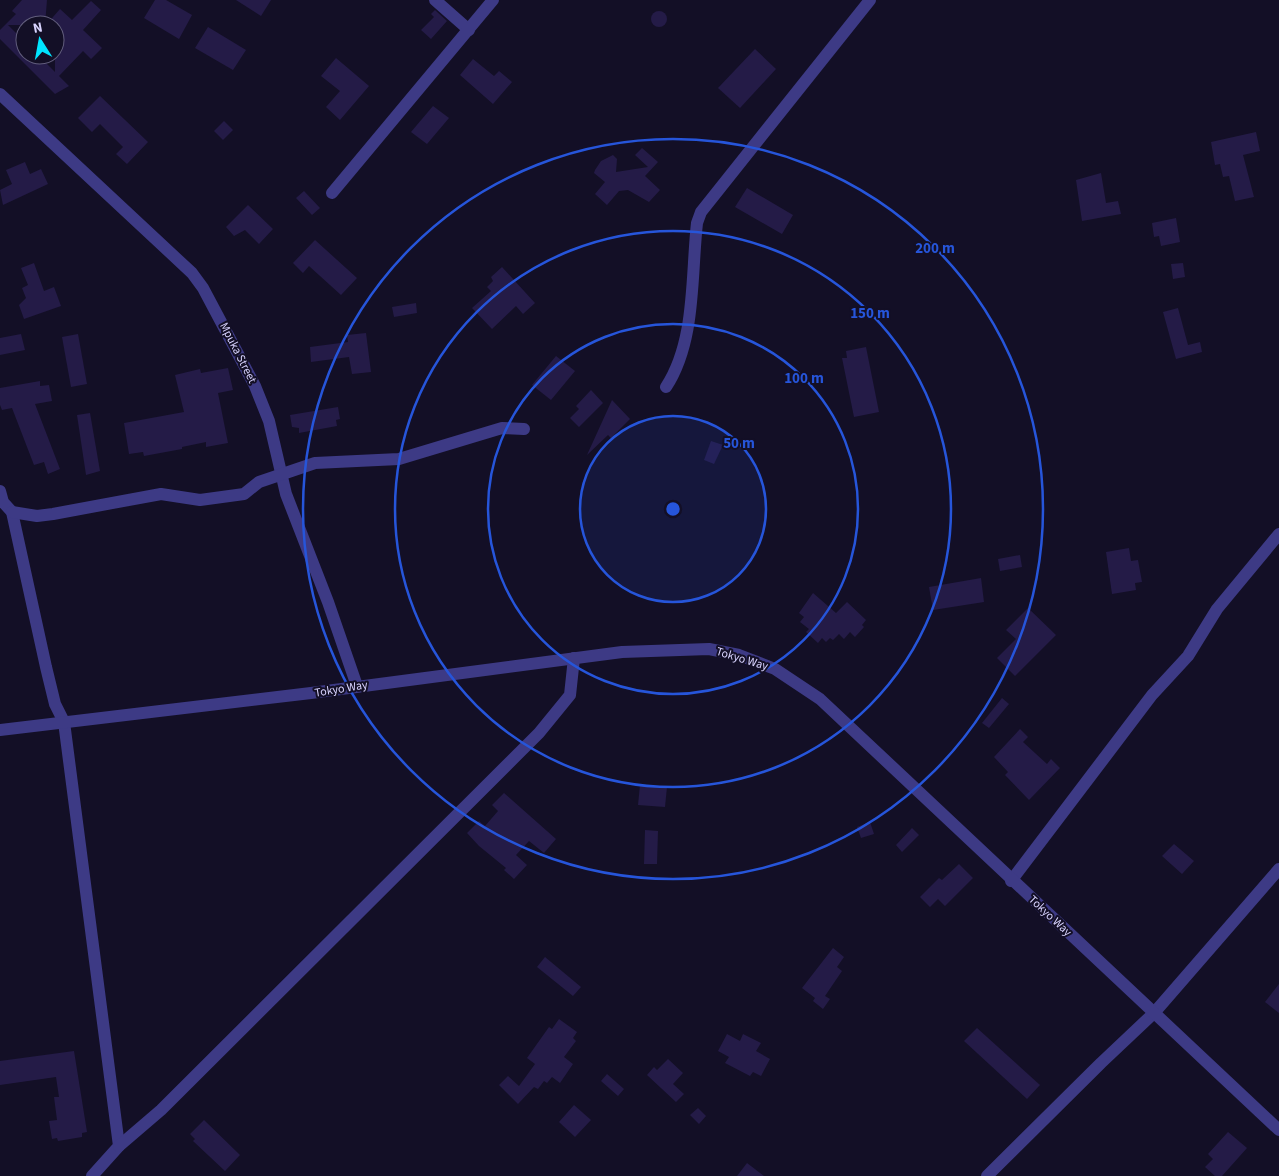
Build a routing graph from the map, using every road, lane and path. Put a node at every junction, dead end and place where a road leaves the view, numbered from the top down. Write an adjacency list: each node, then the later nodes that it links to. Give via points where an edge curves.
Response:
1 (435, 0): 4 (street)
2 (493, 0): 4 (street)
3 (870, 0): 7 (street, via 701,212 697,223 688,332 675,373)
4 (469, 30): 6 (street)
5 (0, 94): 9 (street, Mpuka Street, via 192,273 255,386 269,421)
6 (332, 193)
7 (666, 387)
8 (524, 429): 9 (street, via 502,428 399,459 327,461)
9 (281, 476): 10 (street, via 260,482 244,494 200,500 161,494 36,516); 13 (street, Mpuka Street)
10 (4, 502): 14 (street, via 55,704)
11 (1279, 534): 17 (street, via 1217,610 1188,656 1152,695)
12 (574, 658): 13 (street, Tokyo Way); 17 (street, Tokyo Way, via 622,652 709,649 739,655 775,669 820,699); 20 (street, via 570,695 539,733 161,1110)
13 (357, 686): 14 (street, Tokyo Way)
14 (64, 722): 15 (street, Tokyo Way); 20 (street)
15 (0, 730)
16 (1279, 869): 18 (street)
17 (1011, 880): 18 (street, Tokyo Way)
18 (1154, 1013): 19 (street, Tokyo Way); 22 (street)
19 (1279, 1130)
20 (119, 1146): 21 (street)
21 (92, 1176)
22 (987, 1176)

